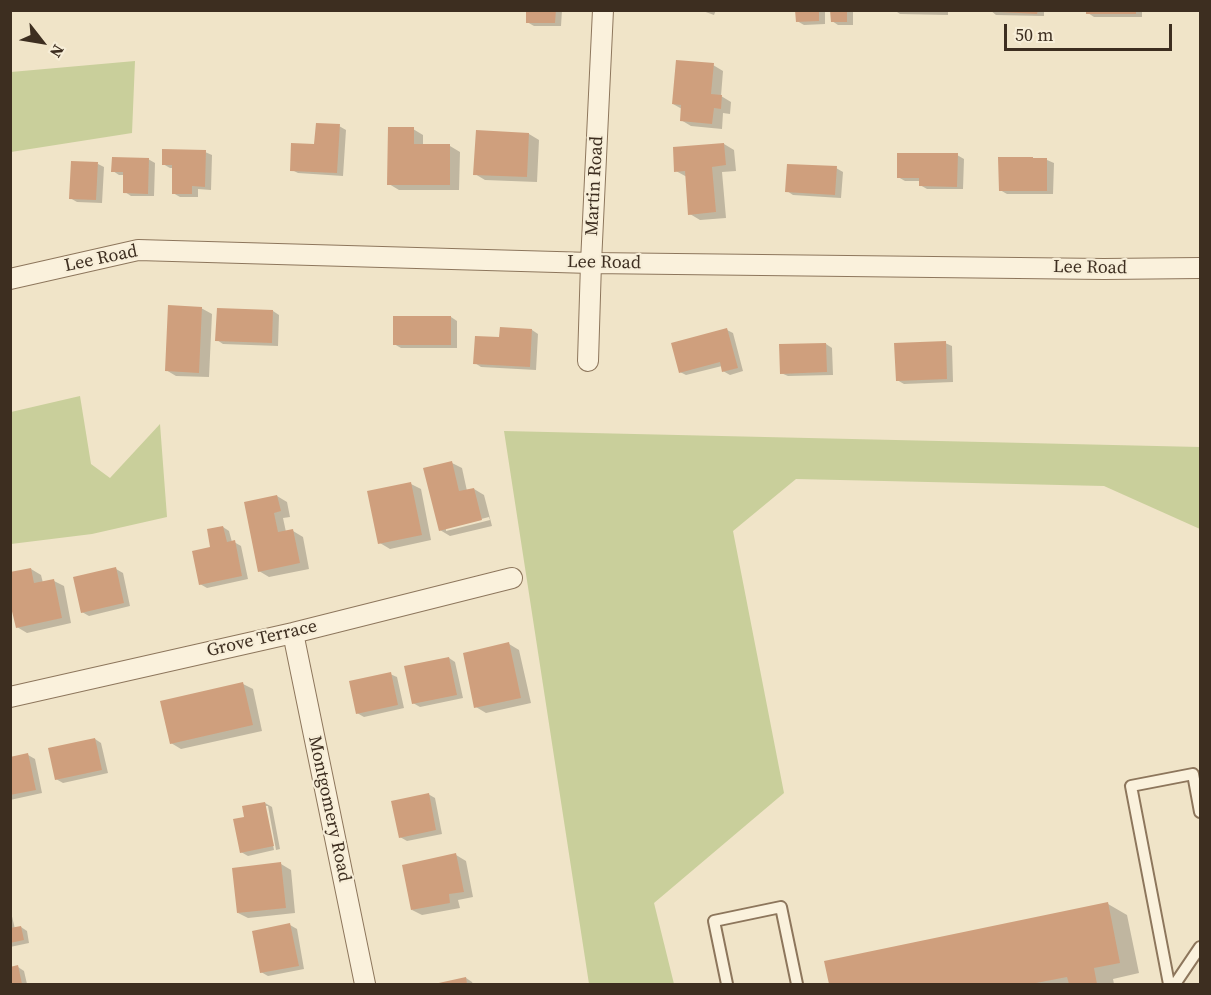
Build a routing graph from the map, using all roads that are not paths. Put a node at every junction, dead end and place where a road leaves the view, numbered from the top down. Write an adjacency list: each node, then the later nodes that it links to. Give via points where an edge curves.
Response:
1 (603, 10): 2 (street, Martin Road)
2 (591, 263): 3 (street, Lee Road); 4 (street, Lee Road, via 138,250); 5 (street, Martin Road)
3 (1200, 268)
4 (10, 279)
5 (588, 361)
6 (512, 578): 7 (street, Grove Terrace)
7 (293, 633): 8 (street, Grove Terrace); 11 (street, Montgomery Road)
8 (10, 697)
9 (1200, 812): 14 (lane, via 1193,774 1131,786)
10 (1200, 947): 15 (lane)
11 (365, 984)
12 (727, 984): 13 (lane, via 714,921 781,907)
13 (797, 984)
14 (1168, 984)
15 (1175, 984)

